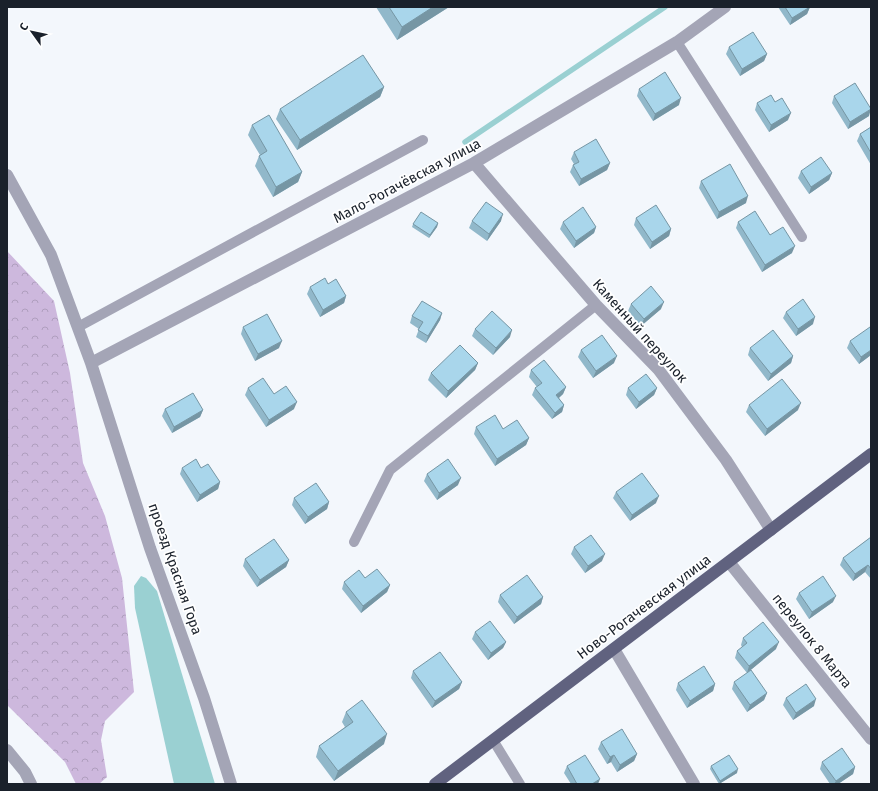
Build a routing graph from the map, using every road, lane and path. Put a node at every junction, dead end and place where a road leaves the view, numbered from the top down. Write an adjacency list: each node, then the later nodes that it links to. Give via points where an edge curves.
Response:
1 (725, 7): 2 (street, Мало-Рогачёвская улица)
2 (677, 42): 4 (street, Мало-Рогачёвская улица); 6 (lane)
3 (423, 140): 8 (lane)
4 (474, 163): 7 (street, Каменный переулок); 9 (street, Мало-Рогачёвская улица)
5 (7, 175): 8 (street, проезд Красная Гора, via 51,255)
6 (802, 237)
7 (596, 305): 11 (street, Каменный переулок, via 658,369 726,460); 12 (lane, via 390,470)
8 (78, 328): 9 (street, проезд Красная Гора)
9 (91, 363): 19 (street, проезд Красная Гора, via 150,548 204,698)
10 (871, 454): 11 (main road, Ново-Рогачевская улица)
11 (771, 530): 13 (main road, Ново-Рогачевская улица)
12 (354, 542)
13 (729, 562): 14 (main road, Ново-Рогачевская улица); 15 (street, переулок 8 Марта)
14 (614, 649): 16 (main road, Ново-Рогачевская улица); 22 (street)
15 (871, 739)
16 (493, 740): 20 (main road, Ново-Рогачевская улица); 21 (lane)
17 (7, 750): 18 (street, via 25,772)
18 (31, 784)
19 (231, 784)
20 (435, 784)
21 (520, 784)
22 (694, 784)

